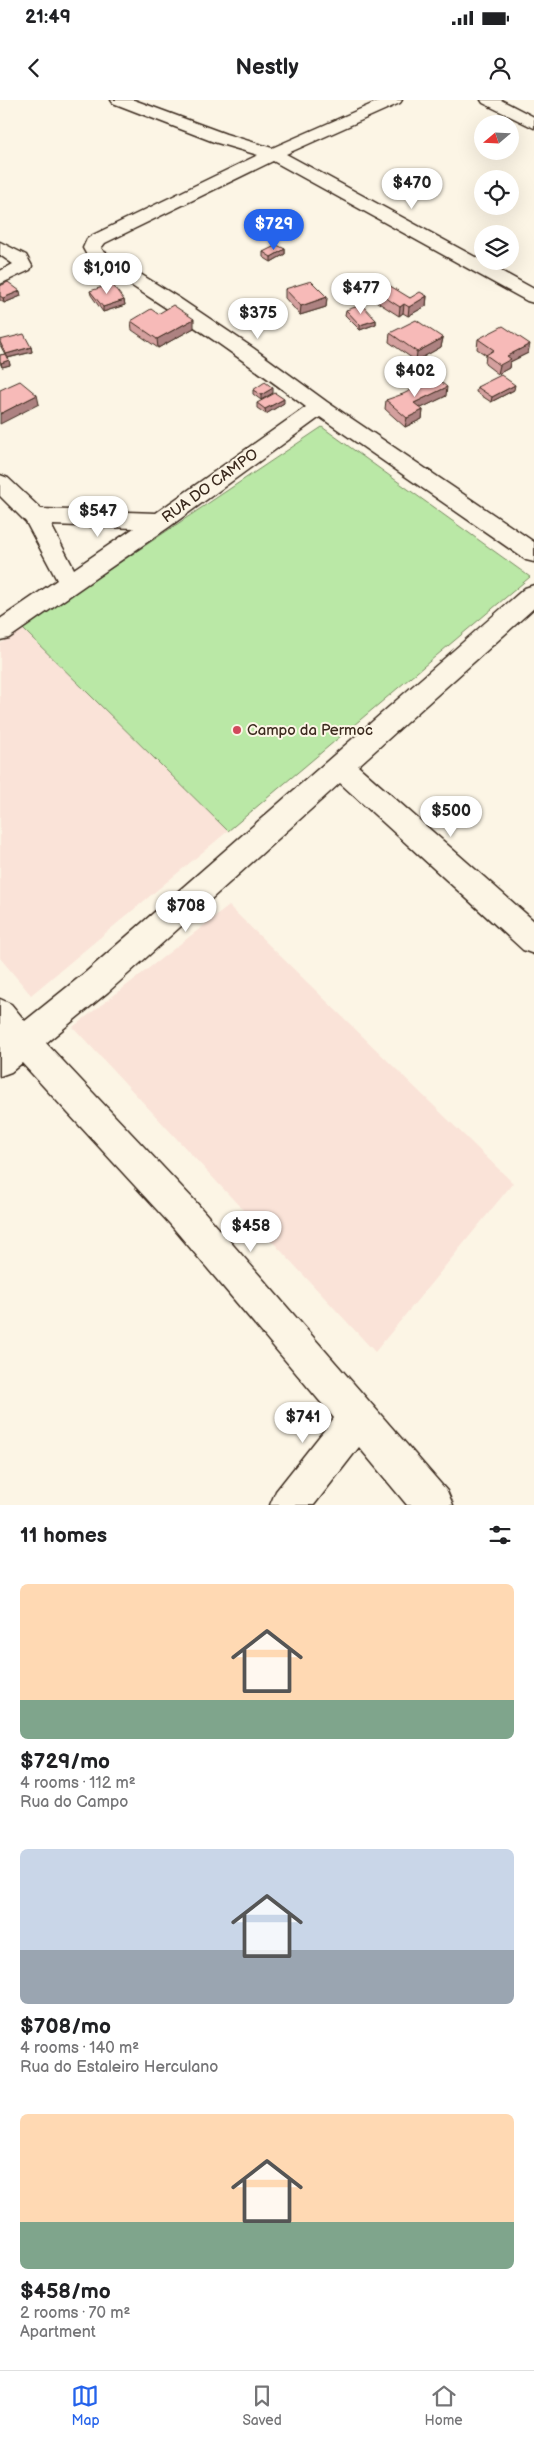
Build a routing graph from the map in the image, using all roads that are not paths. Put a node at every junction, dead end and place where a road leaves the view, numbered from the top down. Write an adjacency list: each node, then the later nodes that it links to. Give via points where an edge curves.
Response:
1 (119, 100): 5 (street)
2 (394, 100): 5 (street)
3 (489, 100): 4 (street)
4 (534, 123)
5 (273, 154): 8 (street); 9 (street, via 114,230 94,242 92,248 96,255 246,352)
6 (0, 246): 7 (street, via 19,259 23,266)
7 (0, 278)
8 (534, 297)
9 (320, 407): 12 (street, RUA DO CAMPO); 13 (street)
10 (0, 483): 11 (street)
11 (35, 517): 12 (street); 14 (street)
12 (161, 522): 14 (street, RUA DO CAMPO)
13 (534, 554)
14 (70, 583): 16 (street, RUA DO CAMPO)
15 (534, 594): 17 (street)
16 (0, 631)
17 (340, 766): 18 (street); 20 (street, via 97,982)
18 (534, 940)
19 (0, 1014): 20 (street)
20 (12, 1051): 21 (street, via 182,1212)
21 (358, 1417): 22 (street); 23 (street)
22 (290, 1505)
23 (433, 1505)

